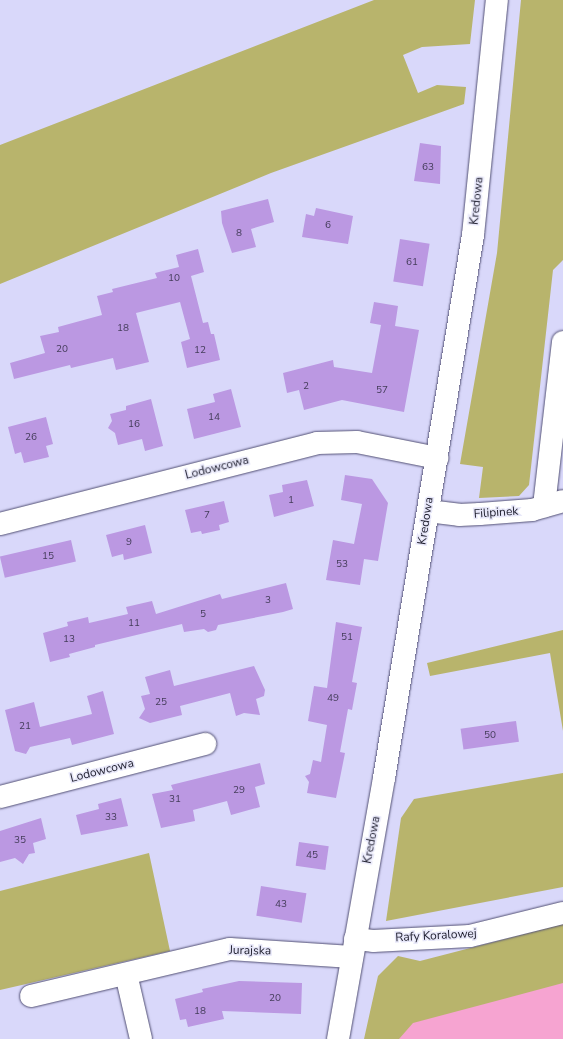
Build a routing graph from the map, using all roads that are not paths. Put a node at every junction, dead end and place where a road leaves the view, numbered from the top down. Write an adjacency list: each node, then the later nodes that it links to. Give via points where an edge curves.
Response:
1 (496, 0): 3 (street, Kredowa, via 473,235)
2 (563, 342): 4 (street)
3 (437, 458): 5 (street, Kredowa); 6 (street, Lodowcowa, via 357,442 317,442)
4 (554, 504): 5 (street, Filipinek, via 532,510 458,515)
5 (428, 511): 10 (street, Kredowa)
6 (0, 524)
7 (205, 744): 8 (street, Lodowcowa)
8 (0, 797)
9 (563, 913): 10 (street, Rafy Koralowej, via 470,936 373,941)
10 (353, 948): 11 (street, Jurajska, via 230,949); 14 (street, Kredowa)
11 (126, 974): 12 (street, Jurajska); 13 (street)
12 (31, 996)
13 (141, 1039)
14 (338, 1039)

